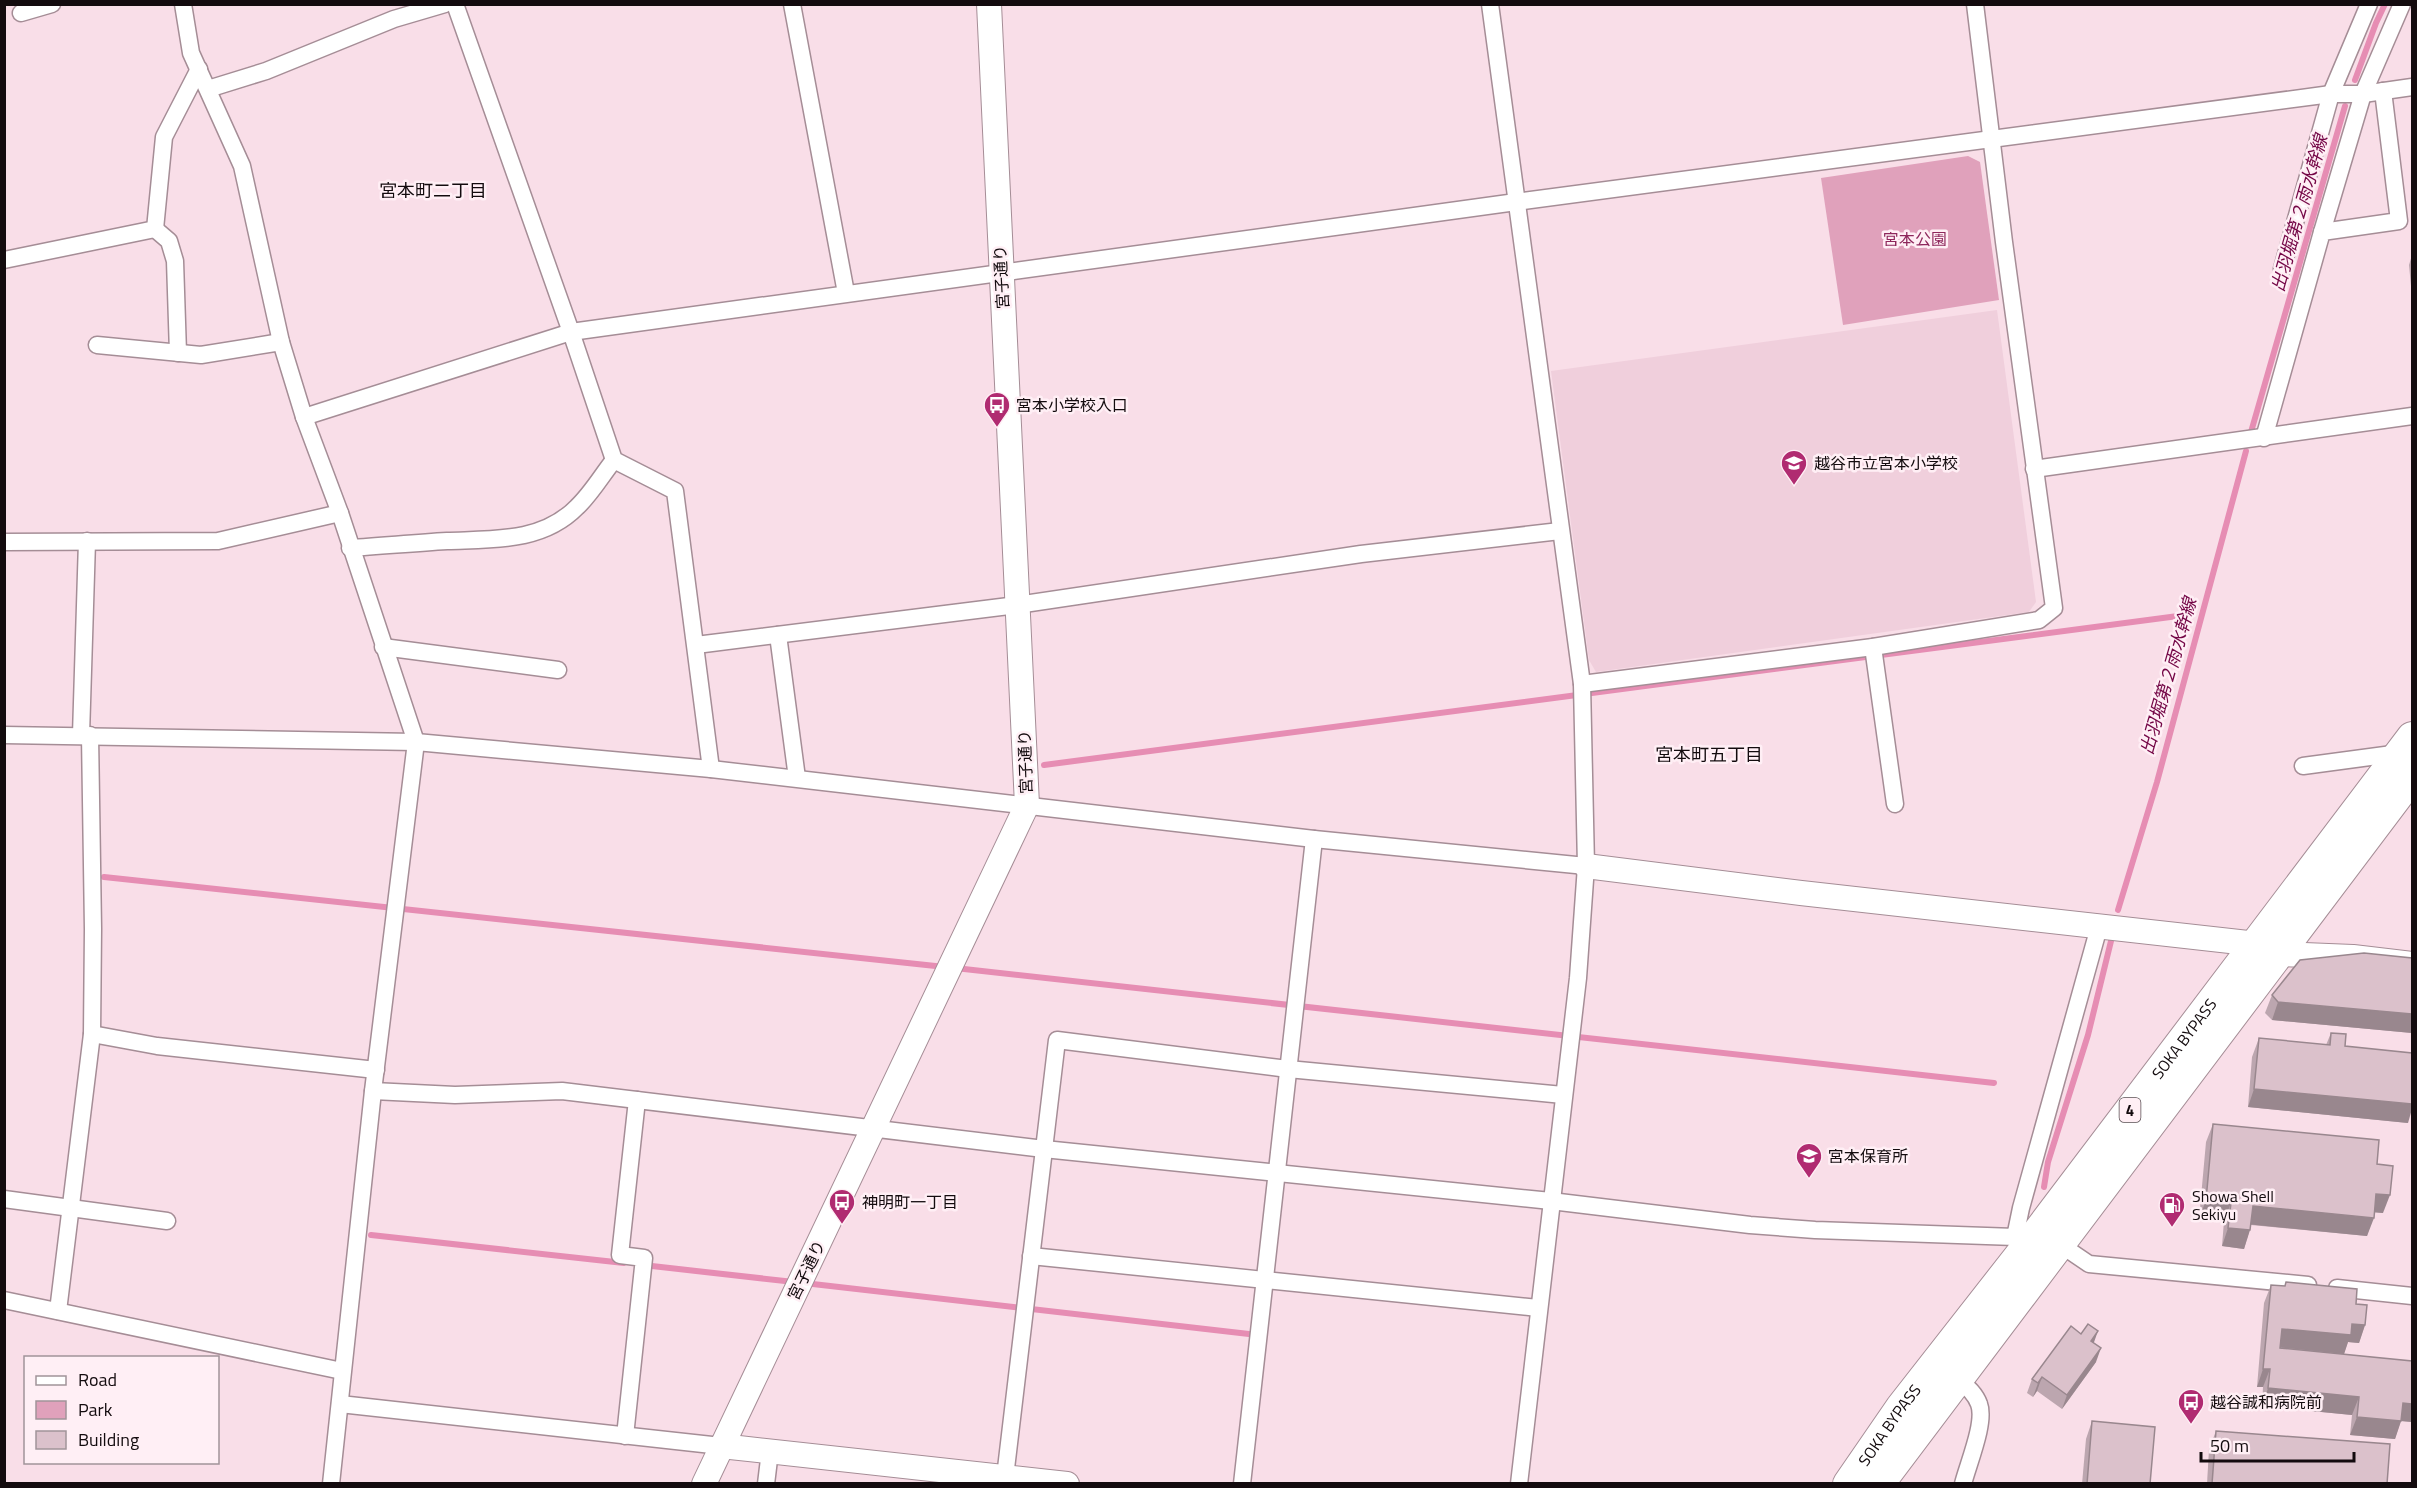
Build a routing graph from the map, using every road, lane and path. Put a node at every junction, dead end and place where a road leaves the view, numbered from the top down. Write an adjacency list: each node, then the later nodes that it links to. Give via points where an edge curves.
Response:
1 (52, 4): 12 (street)
2 (183, 4): 13 (street, via 191,53)
3 (445, 4): 11 (street)
4 (455, 4): 27 (street)
5 (792, 4): 26 (street)
6 (989, 4): 25 (street, 宮子通り)
7 (1490, 4): 20 (street)
8 (1974, 4): 19 (street)
9 (2369, 4): 17 (street)
10 (2402, 4): 18 (street)
11 (426, 7): 15 (street)
12 (21, 13)
13 (199, 69): 15 (street); 21 (street, via 164,137)
14 (2412, 87): 16 (street)
15 (208, 89): 28 (street, via 242,166)
16 (2383, 91): 18 (street); 22 (street, via 2399,221)
17 (2331, 94): 18 (street); 19 (street); 24 (street)
18 (2363, 94): 22 (street)
19 (1991, 139): 20 (street); 35 (street)
20 (1516, 202): 25 (street); 37 (street)
21 (155, 229): 23 (street); 30 (street, via 169,241 175,261)
22 (2322, 232): 33 (street)
23 (4, 260)
24 (2282, 269)
25 (1001, 272): 26 (street); 41 (street, 宮子通り)
26 (846, 293): 27 (street)
27 (572, 332): 32 (street); 34 (street)
28 (281, 342): 30 (street, via 201,355); 32 (street)
29 (97, 345): 30 (street)
30 (178, 353)
31 (2412, 416): 33 (street)
32 (304, 417): 36 (street)
33 (2264, 438): 35 (street)
34 (614, 460): 40 (street, via 577,508 518,537); 43 (street, via 675,491)
35 (2034, 469): 45 (street, via 2054,608 2039,620)
36 (340, 513): 38 (street, via 218,541); 40 (street)
37 (1560, 531): 41 (street, via 1361,554); 47 (street)
38 (87, 541): 39 (street); 49 (street)
39 (4, 542)
40 (350, 548): 44 (street)
41 (1017, 605): 42 (street); 56 (street, 宮子通り)
42 (778, 635): 43 (street); 54 (street)
43 (696, 645): 53 (street)
44 (383, 647): 46 (street); 50 (street)
45 (1874, 647): 47 (street); 55 (street)
46 (558, 670)
47 (1582, 684): 58 (street)
48 (4, 735): 49 (street)
49 (85, 735): 50 (street); 62 (street, via 93,929)
50 (416, 742): 53 (street); 64 (street)
51 (2408, 755): 52 (street); 60 (highway, SOKA BYPASS / 4)
52 (2303, 766)
53 (711, 769): 54 (street)
54 (797, 778): 56 (street)
55 (1895, 804)
56 (1027, 805): 57 (street); 68 (street, 宮子通り)
57 (1314, 839): 58 (street); 63 (street)
58 (1586, 866): 59 (street); 66 (street, via 1578,978)
59 (2100, 927): 60 (street); 75 (street, via 2021,1208)
60 (2267, 949): 61 (street); 75 (highway, SOKA BYPASS / 4); 76 (highway, SOKA BYPASS / 4)
61 (2412, 964)
62 (92, 1034): 64 (street, via 157,1046); 73 (street)
63 (1288, 1069): 66 (street); 69 (street, via 1057,1041); 70 (street)
64 (376, 1070): 65 (street)
65 (373, 1091): 67 (street, via 455,1095 562,1091); 83 (street)
66 (1563, 1095): 72 (street)
67 (638, 1100): 68 (street); 86 (street, via 620,1255 644,1258)
68 (874, 1128): 69 (street); 87 (street, 宮子通り)
69 (1044, 1149): 70 (street); 77 (street)
70 (1276, 1174): 72 (street); 78 (street)
71 (4, 1199): 73 (street)
72 (1551, 1201): 75 (street, via 1815,1230); 81 (street)
73 (70, 1209): 74 (street); 82 (street)
74 (167, 1221)
75 (2021, 1241): 96 (highway, SOKA BYPASS / 4)
76 (2061, 1245): 79 (street, via 2089,1264); 84 (highway, SOKA BYPASS / 4)
77 (1031, 1256): 78 (street); 89 (street)
78 (1264, 1281): 81 (street); 94 (street)
79 (2412, 1296)
80 (4, 1300): 82 (street)
81 (1538, 1308): 95 (street)
82 (58, 1311): 83 (street)
83 (342, 1371): 85 (street)
84 (1958, 1378): 97 (highway, SOKA BYPASS / 4); 98 (street, via 1973,1392 1980,1406 1980,1422)
85 (340, 1404): 86 (street); 90 (street)
86 (625, 1436): 87 (street)
87 (721, 1446): 88 (street); 91 (street, 宮子通り)
88 (770, 1451): 89 (street); 92 (street)
89 (1005, 1477): 93 (street)
90 (332, 1484)
91 (704, 1484)
92 (766, 1484)
93 (1067, 1484)
94 (1242, 1484)
95 (1519, 1484)
96 (1848, 1484)
97 (1879, 1484)
98 (1963, 1484)

